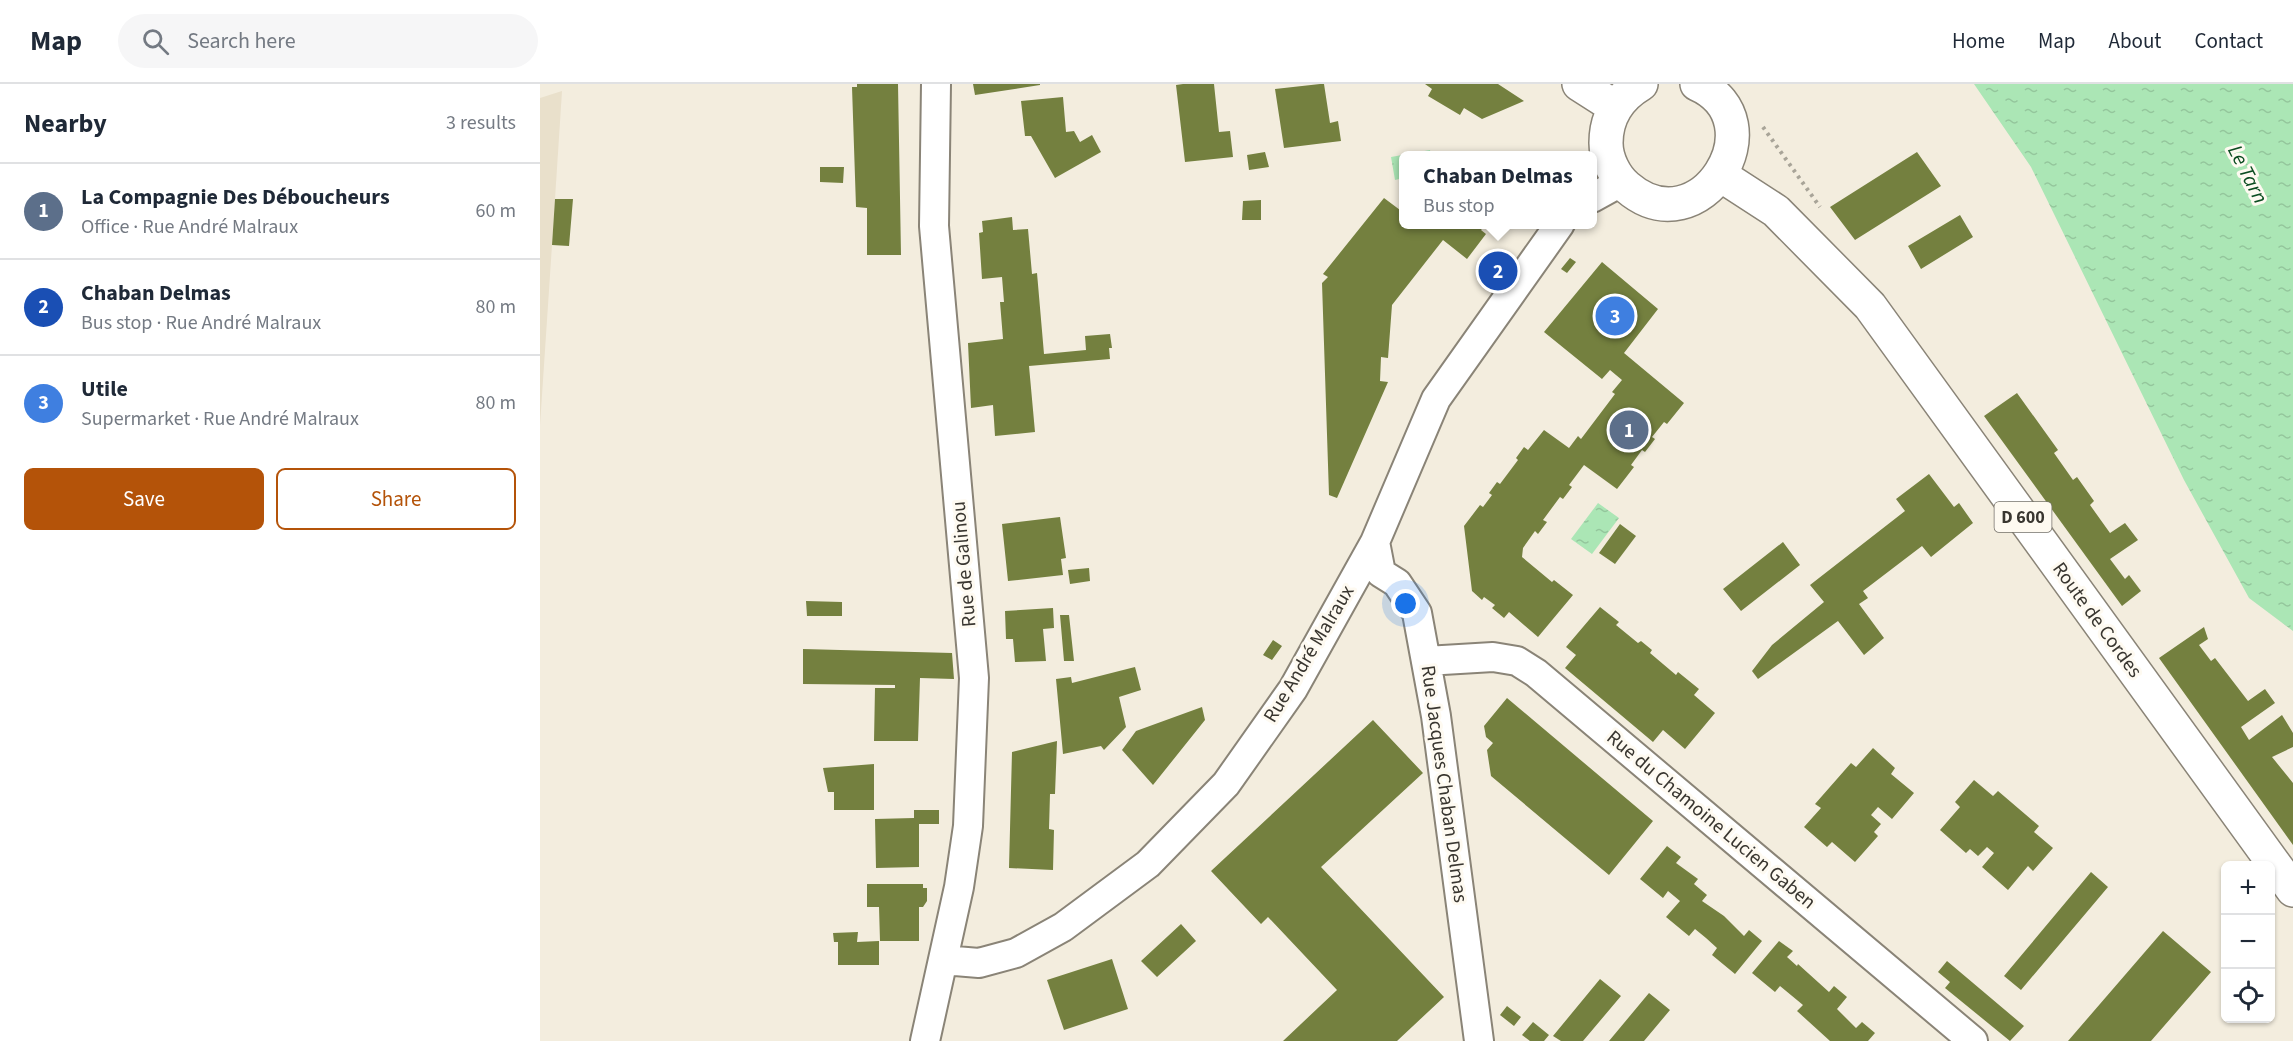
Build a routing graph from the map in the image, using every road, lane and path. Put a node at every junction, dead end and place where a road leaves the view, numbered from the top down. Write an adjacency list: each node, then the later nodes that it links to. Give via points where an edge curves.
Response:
1 (936, 84): 15 (street, Rue de Galinou, via 934,226 974,678 968,826)
2 (1579, 84): 5 (main road)
3 (1641, 84): 5 (main road)
4 (1697, 84): 7 (main road, via 1718,100 1728,118 1732,137 1730,157)
5 (1615, 107): 8 (main road, via 1607,126 1606,146)
6 (1762, 125): 10 (path)
7 (1722, 176): 8 (main road, via 1700,195 1673,203 1653,202); 14 (main road, Route de Cordes / D 600, via 1776,211 1870,306)
8 (1621, 182): 9 (street)
9 (1597, 196)
10 (1821, 209)
11 (1557, 229): 12 (street, Rue André Malraux, via 1437,399)
12 (1375, 542): 13 (street, Rue Jacques Chaban Delmas, via 1381,573 1397,583 1417,613); 15 (street, Rue André Malraux, via 1293,689 1226,784 1148,864 1063,927 1016,953 979,963)
13 (1426, 661): 17 (street, Rue Jacques Chaban Delmas); 18 (street, Rue du Chamoine Lucien Gaben, via 1493,657 1517,660 1536,673)
14 (2293, 890)
15 (943, 960): 16 (street, Rue de Galinou)
16 (925, 1041)
17 (1479, 1041)
18 (1973, 1041)

